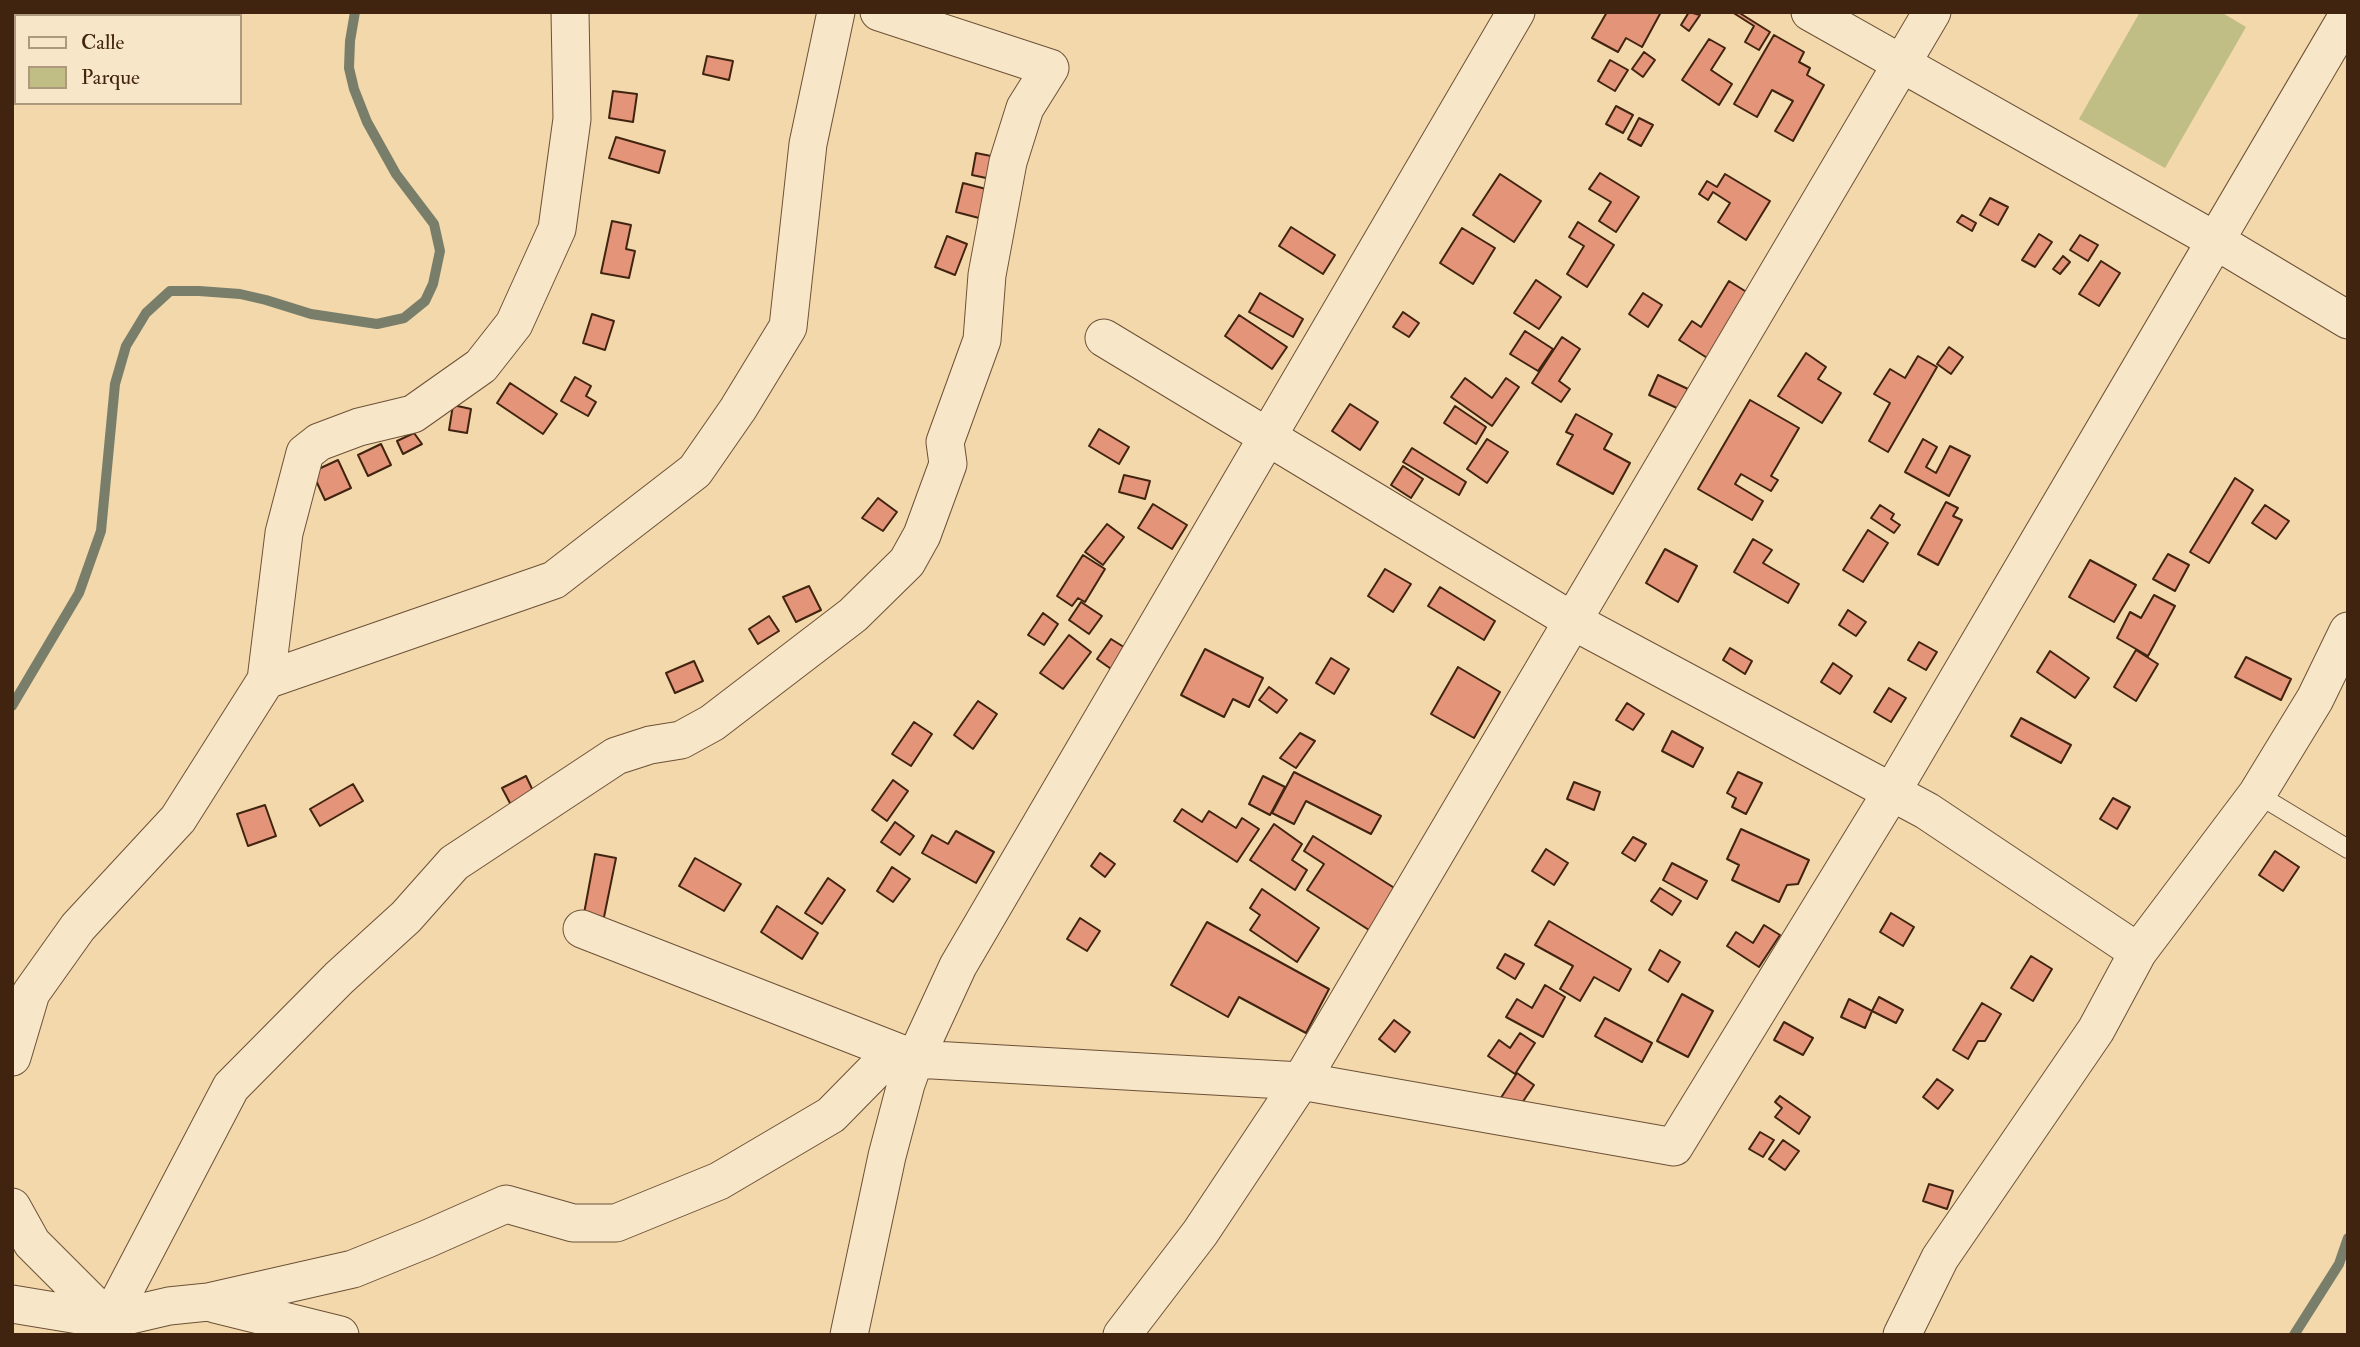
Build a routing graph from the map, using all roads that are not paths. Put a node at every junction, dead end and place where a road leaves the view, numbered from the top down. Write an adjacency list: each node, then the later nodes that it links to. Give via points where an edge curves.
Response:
1 (570, 12): 15 (street, via 572,119 557,229 513,324 481,366 413,414 359,427 319,442 305,453 284,533)
2 (836, 12): 15 (street, via 808,144 788,327 695,471 554,580)
3 (879, 12): 27 (street, via 1049,68 1025,108 1008,162 987,275 982,340 945,442 948,464 907,562 853,615 712,723 681,740 616,755 454,863 406,917 232,1087)
4 (1516, 12): 12 (street)
5 (1810, 12): 8 (street)
6 (1932, 12): 8 (street)
7 (2348, 15): 9 (street)
8 (1902, 64): 9 (street); 13 (street)
9 (2216, 241): 10 (street); 16 (street)
10 (2348, 320)
11 (1104, 338): 12 (street)
12 (1268, 437): 13 (street); 22 (street, via 958,966)
13 (1571, 620): 16 (street); 23 (street)
14 (2348, 631): 17 (street, via 2315,699)
15 (266, 680): 21 (street, via 178,819 78,926 31,993)
16 (1891, 793): 20 (street, via 1927,811); 23 (street, via 1674,1147)
17 (2257, 794): 18 (lane); 20 (street)
18 (2348, 849)
19 (582, 929): 22 (street)
20 (2138, 952): 31 (street, via 2095,1030 1940,1258)
21 (12, 1057)
22 (915, 1059): 23 (street); 25 (street, via 888,1057 831,1115 719,1181 616,1223 573,1223 506,1205 353,1269); 29 (street, via 893,1131)
23 (1301, 1081): 30 (street, via 1200,1233)
24 (12, 1207): 27 (street, via 32,1243)
25 (208, 1302): 27 (street, via 169,1306); 28 (street)
26 (12, 1304): 27 (street)
27 (107, 1327)
28 (341, 1335)
29 (849, 1335)
30 (1122, 1335)
31 (1902, 1335)

